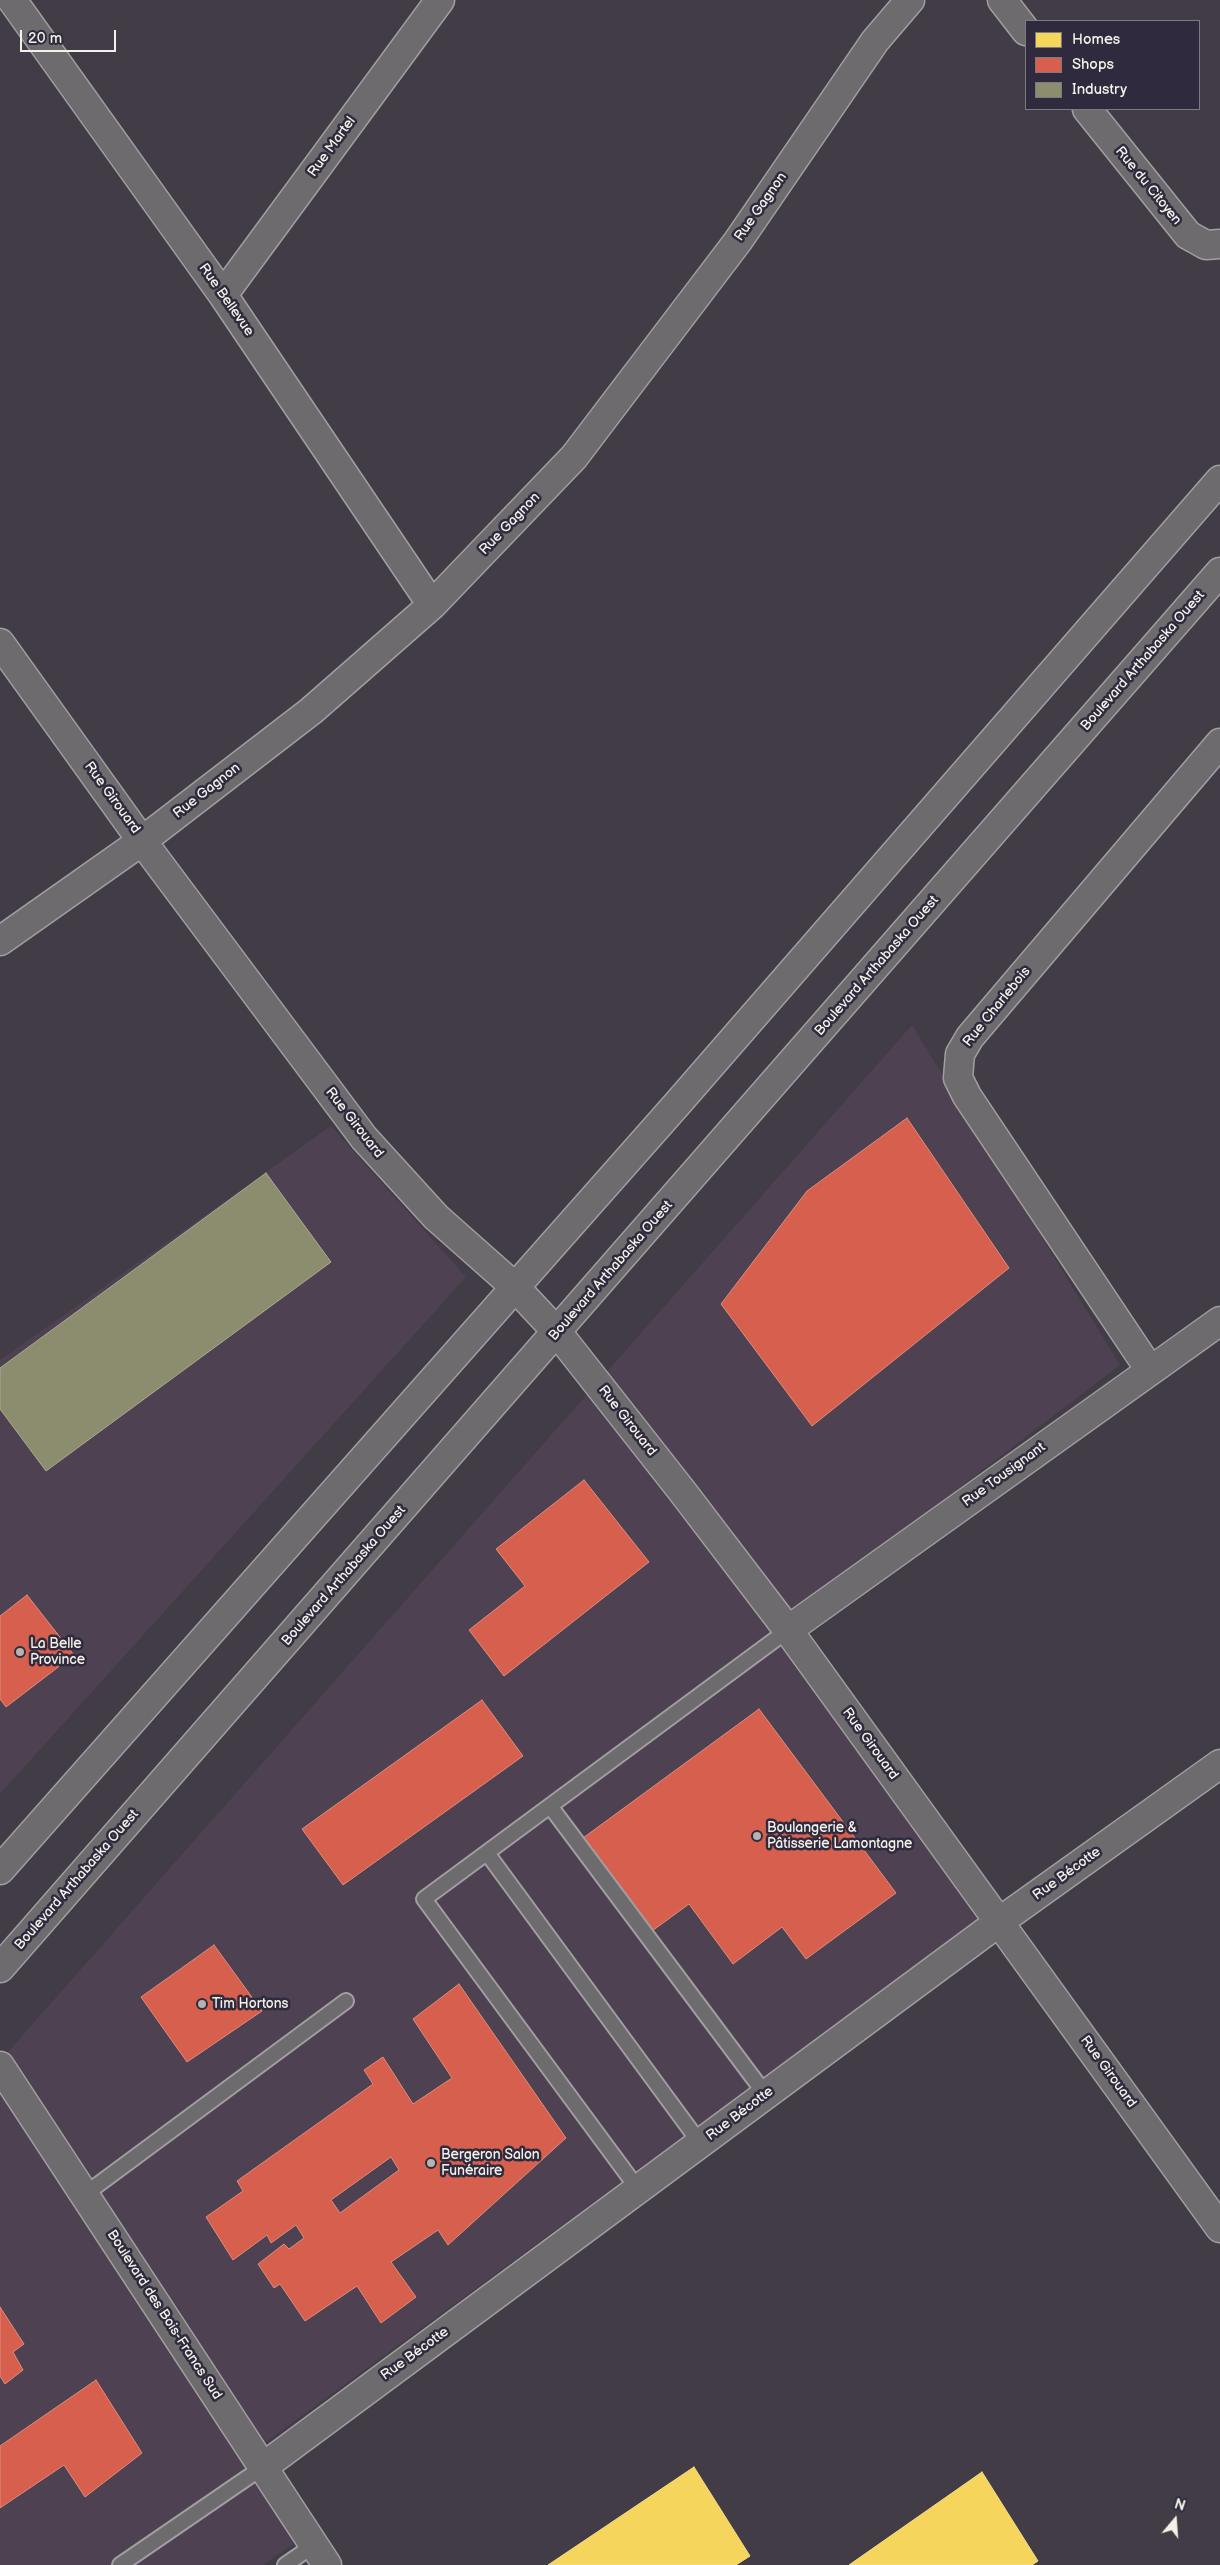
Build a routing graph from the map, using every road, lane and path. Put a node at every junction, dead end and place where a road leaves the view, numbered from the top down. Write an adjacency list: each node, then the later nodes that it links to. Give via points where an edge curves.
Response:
1 (12, 0): 8 (street, Rue Bellevue)
2 (440, 0): 8 (street, Rue Martel)
3 (910, 0): 11 (street, Rue Gagnon, via 875,41 738,242 574,457)
4 (1002, 0): 5 (street)
5 (1025, 30)
6 (1088, 110): 7 (street, Rue du Citoyen, via 1188,235 1206,245)
7 (1220, 244)
8 (223, 295): 11 (street, Rue Bellevue)
9 (1220, 480): 16 (street)
10 (1220, 572): 18 (street, Boulevard Arthabaska Ouest)
11 (432, 605): 14 (street, Rue Gagnon, via 311,711)
12 (0, 643): 14 (street, Rue Girouard)
13 (1220, 743): 19 (street, Rue Charlebois, via 970,1037 960,1054 958,1078 968,1096)
14 (142, 841): 15 (street, Rue Gagnon); 16 (street, Rue Girouard, via 364,1138 436,1218)
15 (0, 941)
16 (515, 1287): 18 (street, Rue Girouard); 24 (street)
17 (1220, 1320): 19 (street, Rue Tousignant)
18 (558, 1332): 20 (street, Rue Girouard); 26 (street, Boulevard Arthabaska Ouest)
19 (1150, 1370): 20 (street, Rue Tousignant)
20 (788, 1630): 22 (lane); 25 (street, Rue Girouard)
21 (1220, 1764): 25 (street, Rue Bécotte)
22 (550, 1806): 23 (lane); 29 (lane)
23 (487, 1853): 30 (lane); 31 (lane, via 424,1899)
24 (0, 1870)
25 (999, 1922): 29 (street, Rue Bécotte); 33 (street, Rue Girouard)
26 (0, 1968)
27 (346, 2001): 32 (lane)
28 (0, 2066): 32 (street, Boulevard des Bois-Francs Sud)
29 (766, 2095): 30 (street, Rue Bécotte)
30 (700, 2144): 31 (street, Rue Bécotte)
31 (638, 2189): 35 (street, Rue Bécotte)
32 (84, 2195): 35 (street, Boulevard des Bois-Francs Sud)
33 (1212, 2199): 34 (street, Rue Girouard)
34 (1220, 2228)
35 (263, 2467): 36 (street, Boulevard des Bois-Francs Sud); 37 (lane)
36 (321, 2555): 38 (lane)
37 (120, 2565)
38 (285, 2565)

